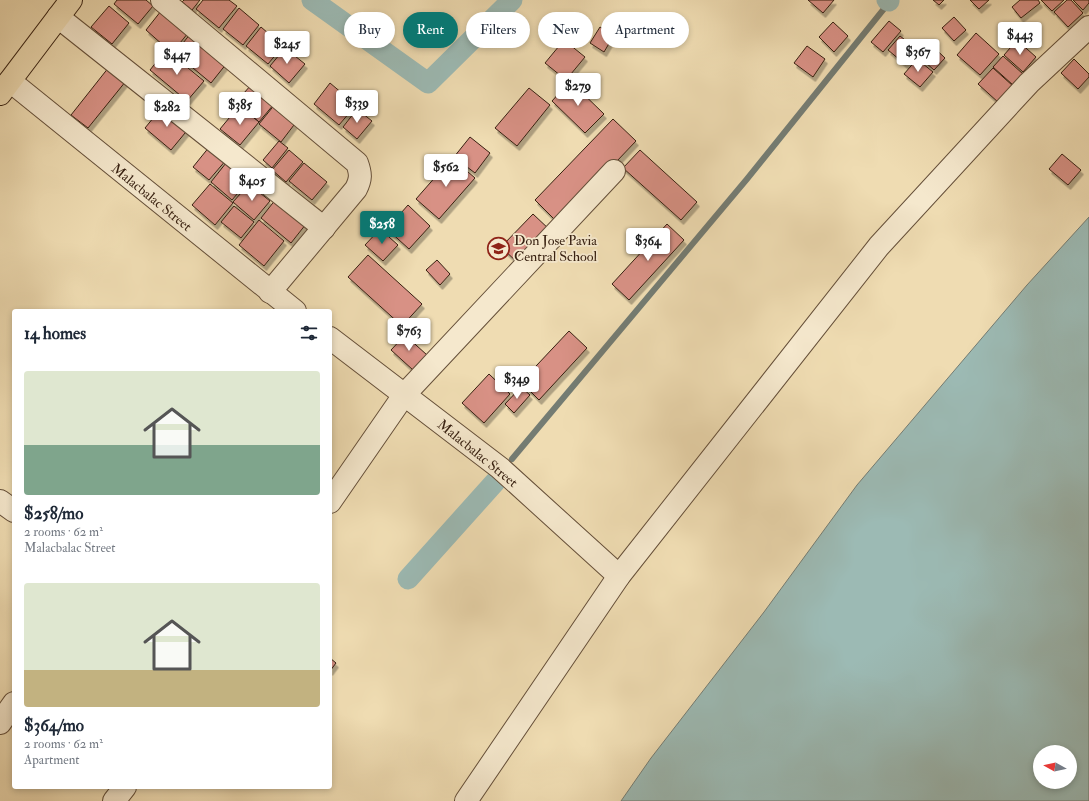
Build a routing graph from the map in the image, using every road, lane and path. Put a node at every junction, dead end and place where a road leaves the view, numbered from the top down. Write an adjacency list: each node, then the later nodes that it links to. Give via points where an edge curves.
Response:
1 (71, 0): 3 (main road)
2 (162, 0): 7 (street, via 357,163 360,180)
3 (58, 18): 5 (main road); 7 (street)
4 (1089, 26): 15 (street, via 1029,83 879,246)
5 (5, 88): 8 (street, Malacbalac Street)
6 (614, 171): 11 (street)
7 (324, 228): 8 (street)
8 (270, 292): 9 (street, Malacbalac Street)
9 (292, 309)
10 (332, 340): 11 (street, Malacbalac Street)
11 (404, 395): 12 (street); 15 (street, Malacbalac Street, via 500,468)
12 (332, 499)
13 (0, 501): 14 (street)
14 (12, 510)
15 (619, 576): 20 (street)
16 (12, 706): 17 (street)
17 (0, 723)
18 (123, 789): 19 (street)
19 (114, 801)
20 (466, 801)

